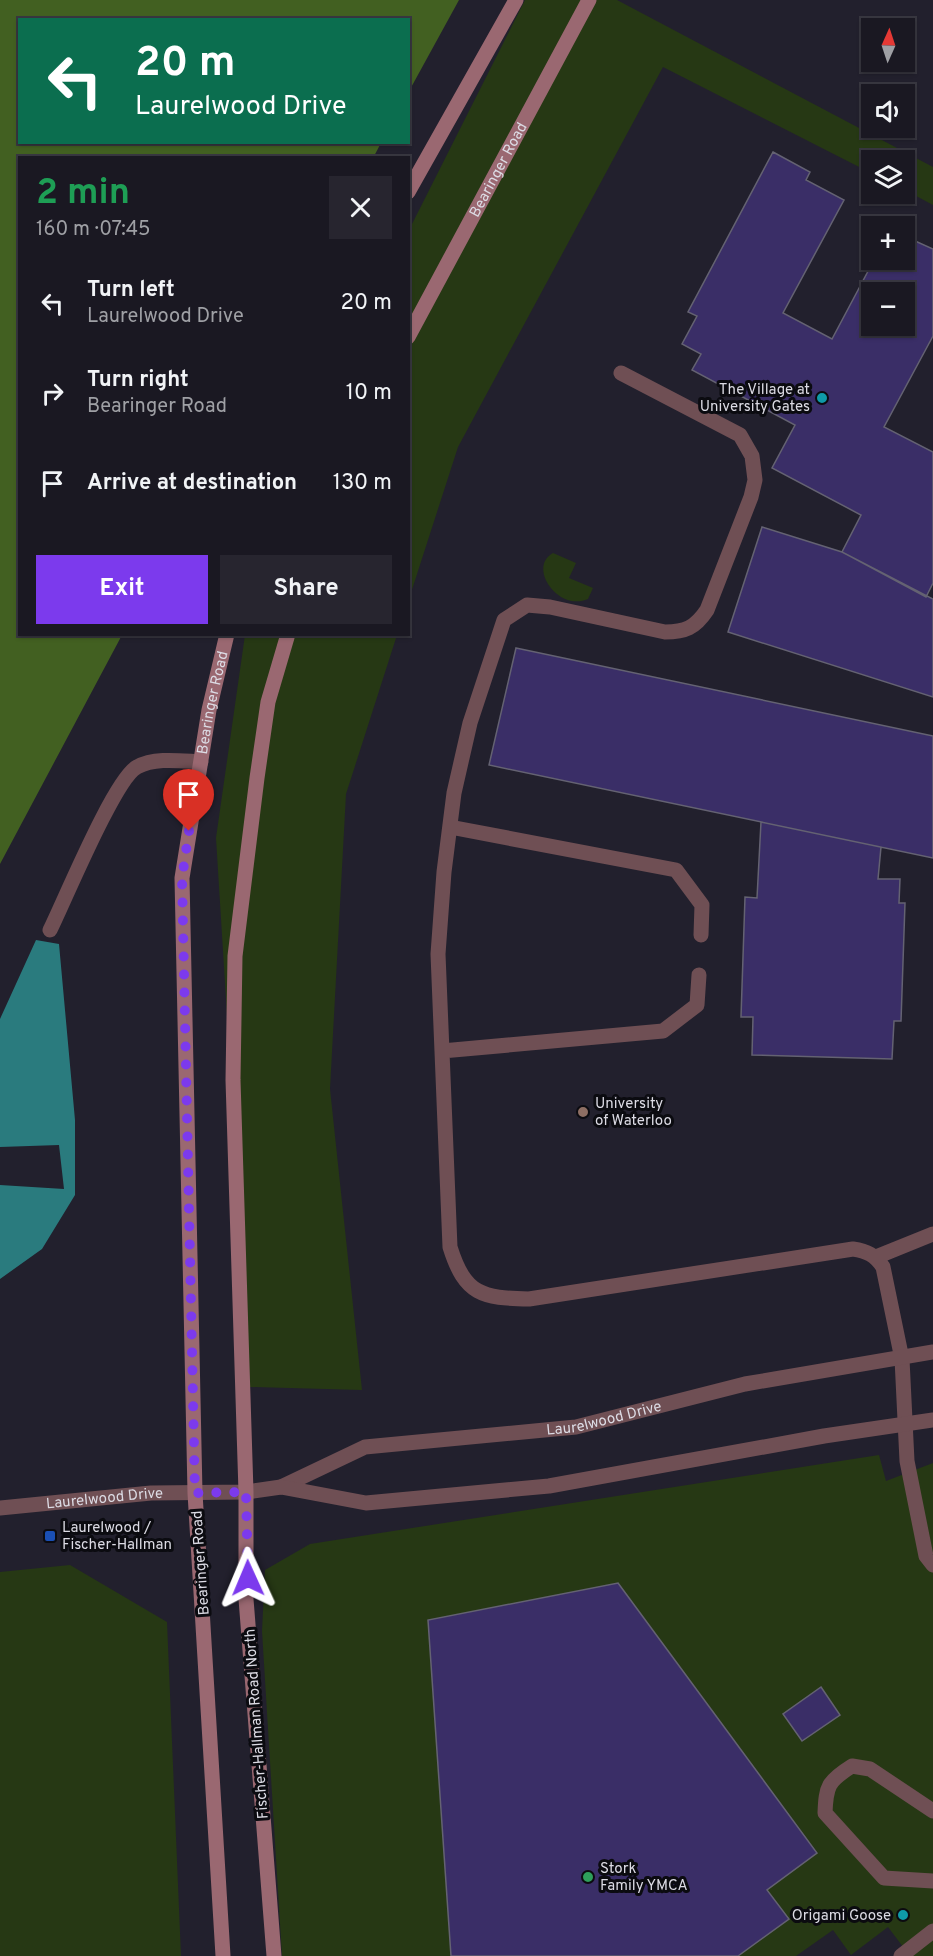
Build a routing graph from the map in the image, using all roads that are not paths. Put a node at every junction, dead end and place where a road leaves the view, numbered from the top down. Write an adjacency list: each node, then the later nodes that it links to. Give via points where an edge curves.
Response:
1 (516, 0): 3 (main road)
2 (589, 0): 4 (main road, Bearinger Road)
3 (410, 188)
4 (410, 333)
5 (621, 373): 9 (street, via 740,435 752,456 754,472 747,507 707,610 698,624 683,632 639,628 527,605 504,620 470,723)
6 (227, 636): 8 (main road, Bearinger Road)
7 (287, 636): 21 (main road, via 268,702 236,956 233,1080)
8 (201, 762): 10 (street, via 164,760 135,767 111,800); 22 (main road, Bearinger Road, via 182,878)
9 (450, 827): 11 (street, via 676,870 702,905); 13 (street, via 438,954)
10 (50, 930)
11 (701, 935)
12 (699, 975): 13 (street, via 697,1005 663,1031)
13 (441, 1051): 15 (street, via 450,1247 463,1278 483,1295 530,1299 853,1249)
14 (933, 1234): 15 (street)
15 (876, 1257): 17 (street, via 883,1267)
16 (933, 1352): 17 (street, Laurelwood Drive)
17 (902, 1359): 19 (street); 20 (street, Laurelwood Drive, via 746,1384 576,1427 365,1447)
18 (933, 1420): 19 (street, Laurelwood Drive)
19 (905, 1423): 20 (street, Laurelwood Drive, via 549,1486 366,1503); 24 (street, via 907,1461 926,1556)
20 (281, 1487): 21 (street, Laurelwood Drive)
21 (246, 1492): 22 (street, Laurelwood Drive); 29 (main road, Fischer-Hallman Road North, via 246,1599)
22 (195, 1493): 23 (street, Laurelwood Drive, via 150,1493); 28 (main road, Bearinger Road)
23 (0, 1508)
24 (933, 1565)
25 (933, 1811): 26 (street, via 870,1769 852,1766 834,1778 826,1790 825,1813 884,1878)
26 (933, 1881)
27 (933, 1931): 30 (street)
28 (223, 1956)
29 (274, 1956)
30 (901, 1956)

